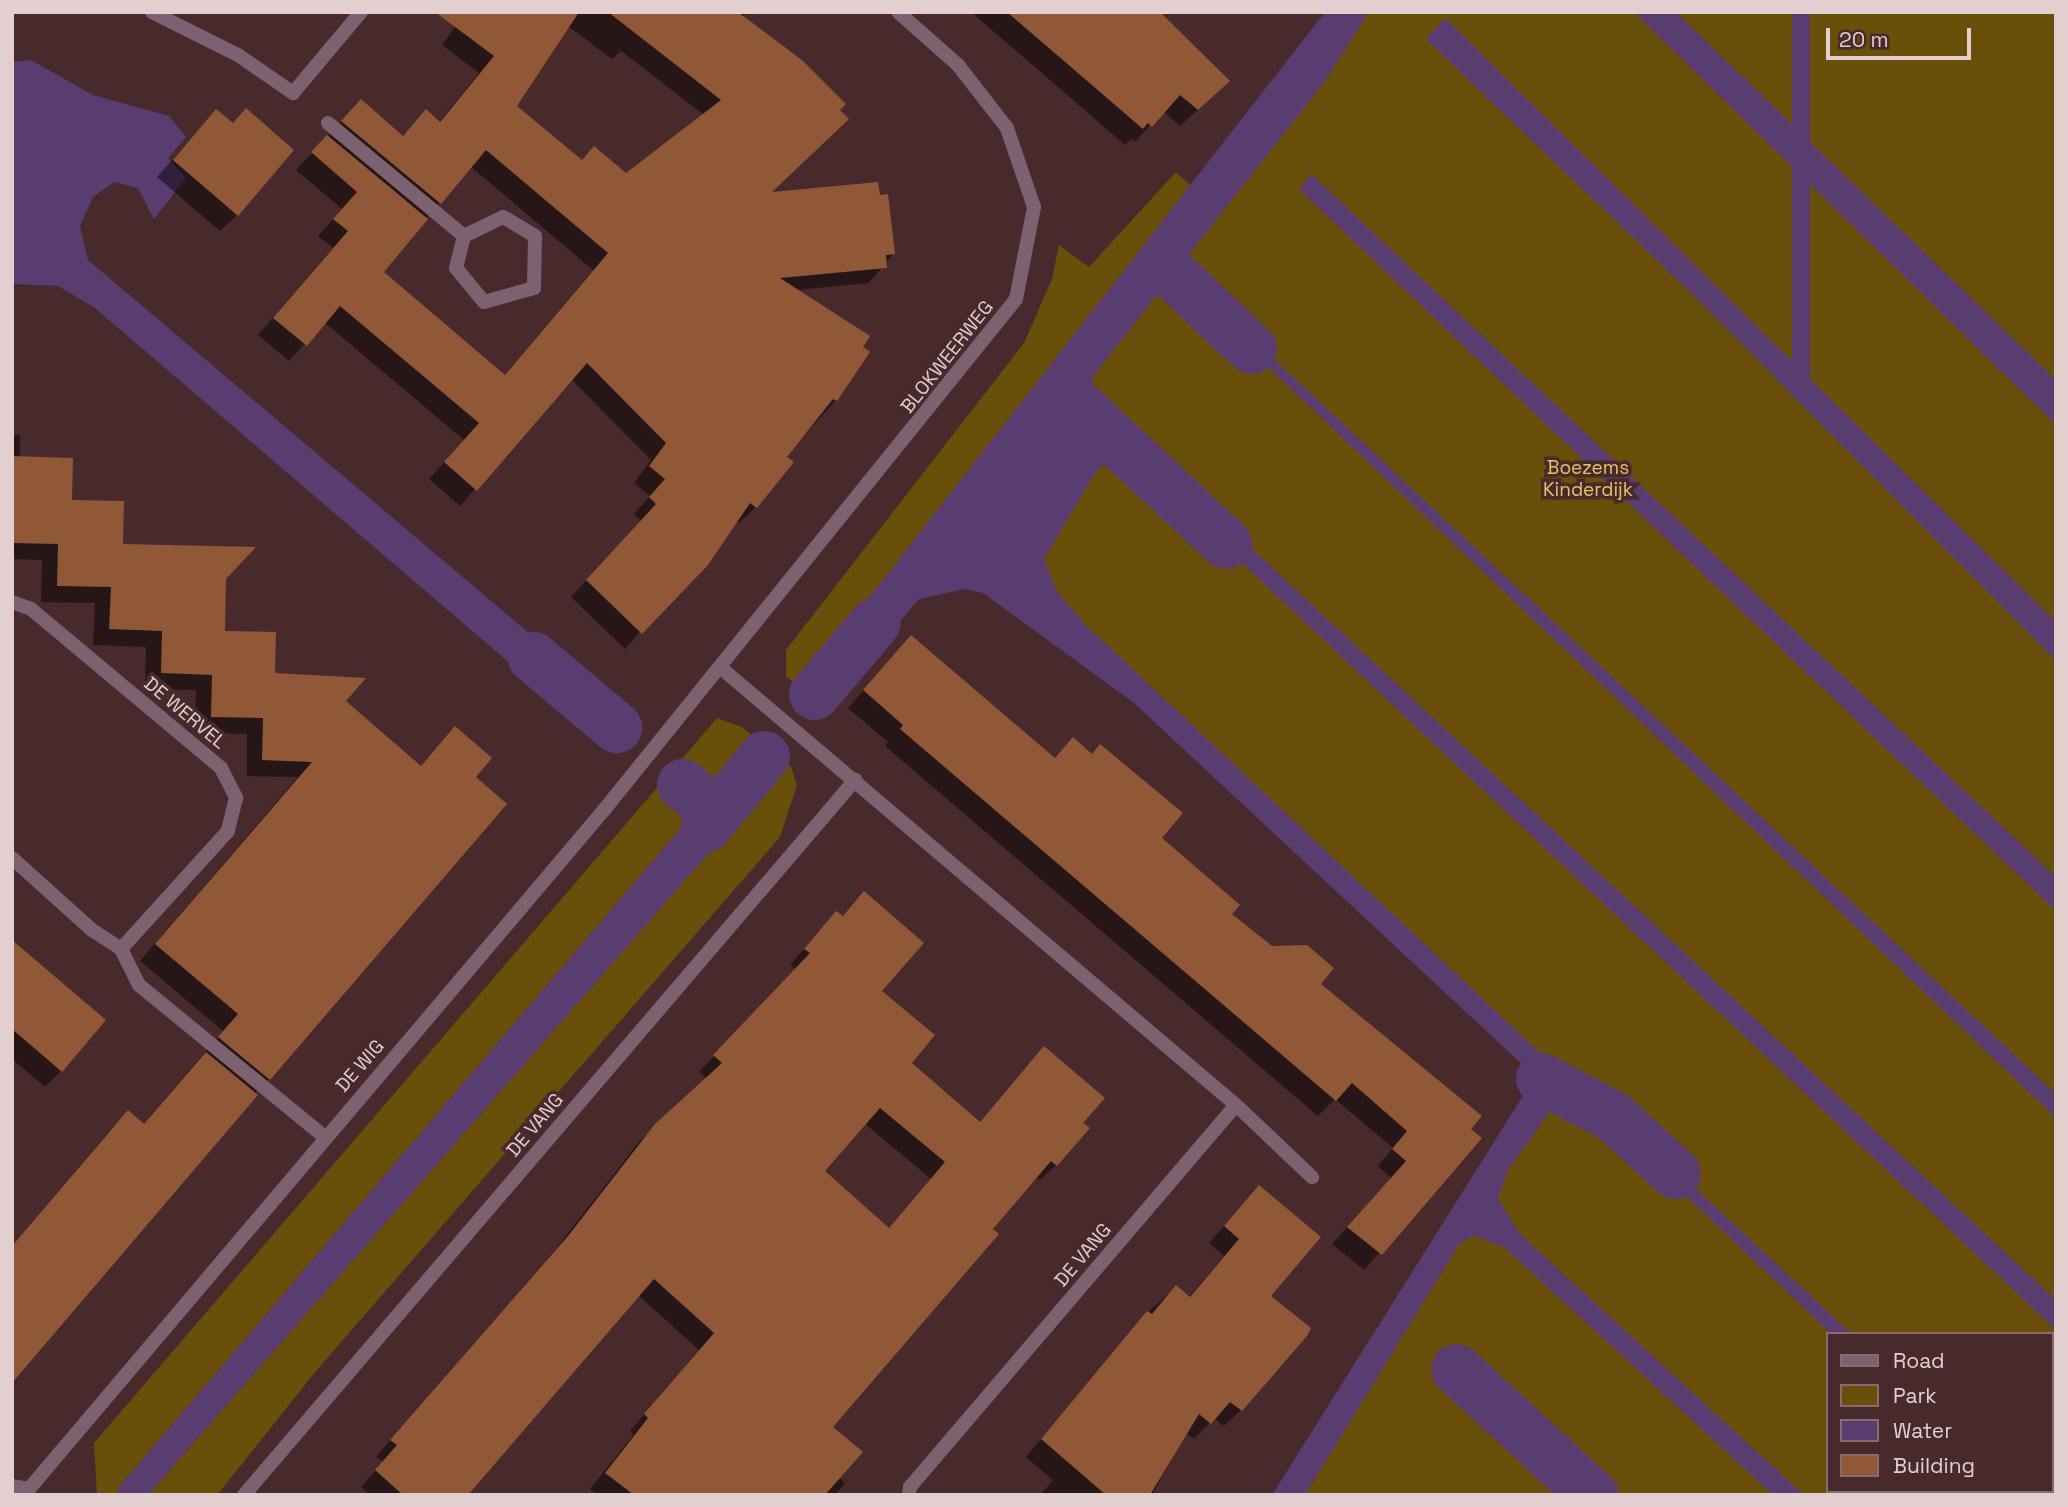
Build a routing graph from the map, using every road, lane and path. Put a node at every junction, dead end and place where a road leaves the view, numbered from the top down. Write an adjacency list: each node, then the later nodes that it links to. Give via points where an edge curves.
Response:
1 (152, 12): 2 (street, via 238,55 293,93)
2 (360, 12)
3 (898, 12): 7 (street, BLOKWEERWEG, via 958,65 1007,128 1034,208 1016,299)
4 (328, 123): 5 (street)
5 (464, 236): 5 (street, via 503,217 535,236 534,288 484,302 456,268)
6 (12, 602): 10 (street, DE WERVEL, via 31,608 221,768 236,798 228,831)
7 (721, 668): 8 (street); 12 (street, DE WIG)
8 (855, 780): 11 (street); 16 (street, DE VANG)
9 (12, 858): 10 (street, via 92,930)
10 (121, 948): 12 (street, via 139,985)
11 (1236, 1105): 13 (street); 17 (street, DE VANG, via 910,1487)
12 (325, 1137): 15 (street, DE WIG)
13 (1312, 1177)
14 (12, 1486): 15 (street)
15 (31, 1493)
16 (244, 1495)
17 (909, 1495)

